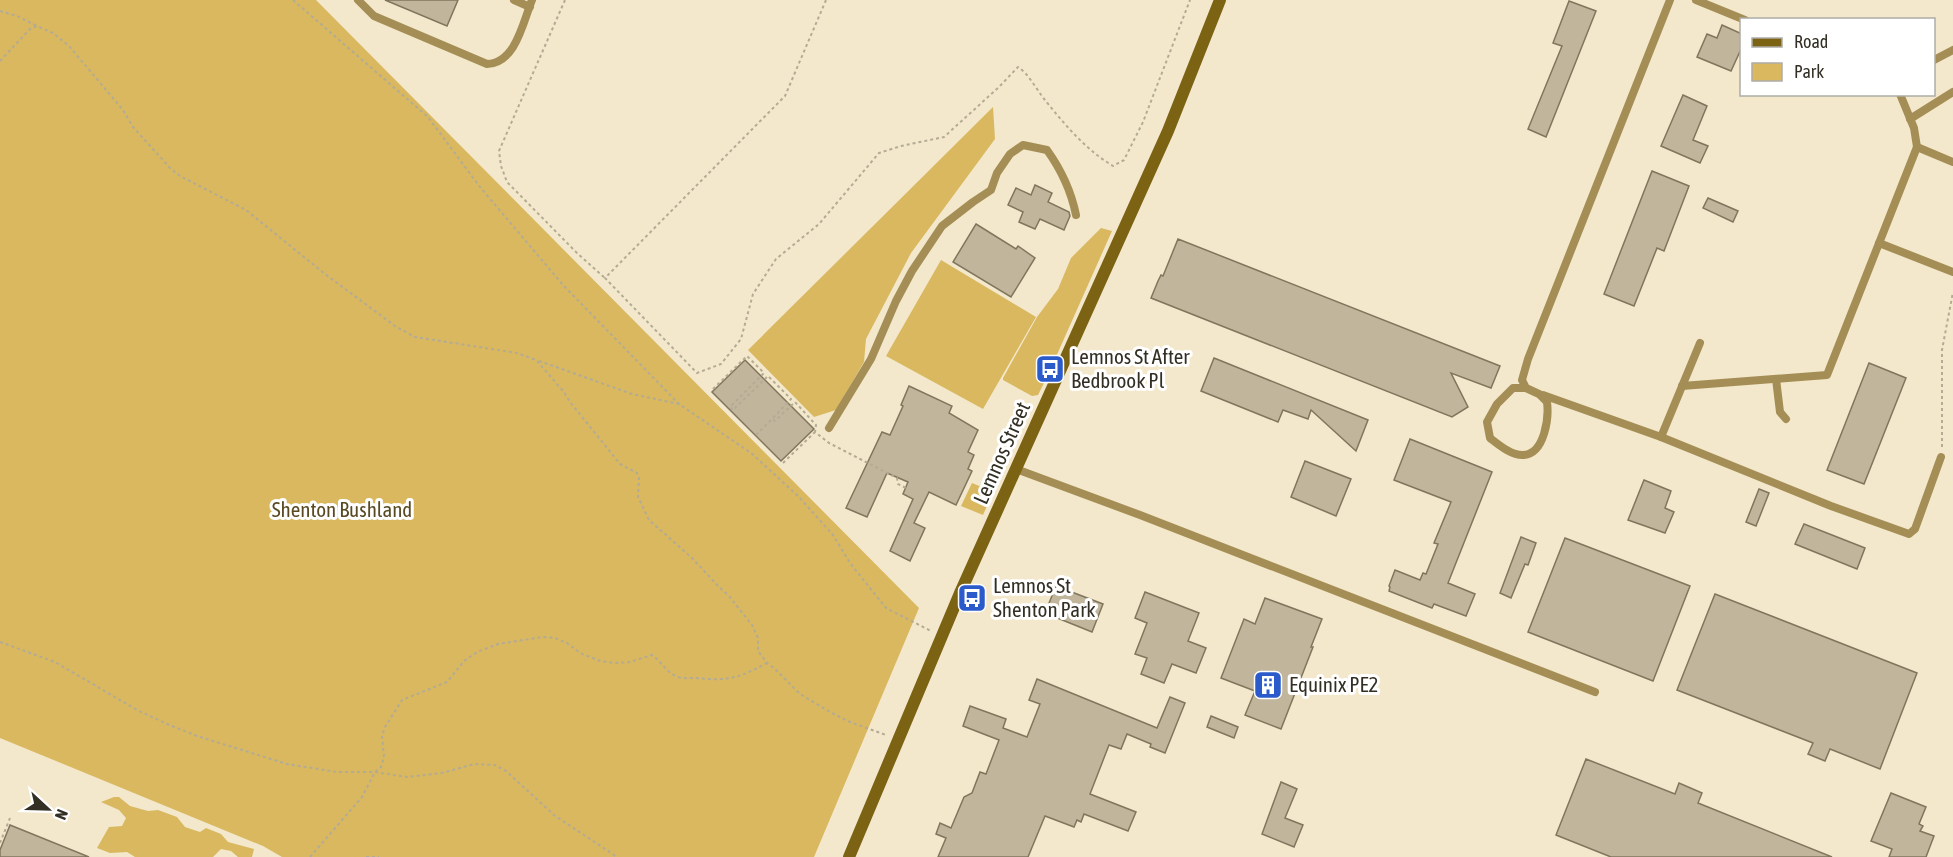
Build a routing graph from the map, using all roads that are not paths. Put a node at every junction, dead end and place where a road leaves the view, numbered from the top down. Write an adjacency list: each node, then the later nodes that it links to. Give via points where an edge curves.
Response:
1 (358, 0): 6 (lane, via 374,16 488,64 501,61 510,52)
2 (514, 0): 6 (lane)
3 (1220, 0): 27 (street, Lemnos Street, via 1168,131)
4 (1670, 0): 21 (lane, via 1528,359 1522,380)
5 (1696, 0): 7 (lane)
6 (531, 3)
7 (1740, 18)
8 (1953, 50): 9 (lane)
9 (1935, 59)
10 (1953, 92): 12 (lane)
11 (1901, 96): 12 (lane)
12 (1910, 119): 13 (lane)
13 (1917, 147): 14 (lane); 16 (lane)
14 (1953, 162)
15 (1076, 215): 24 (lane, via 1061,169 1047,150 1023,145 1010,154 991,190 942,226 896,301 871,358)
16 (1879, 243): 17 (lane); 19 (lane, via 1827,375)
17 (1953, 272)
18 (1700, 343): 20 (lane)
19 (1776, 379): 20 (lane); 23 (lane, via 1780,412)
20 (1682, 386): 25 (lane)
21 (1526, 388): 22 (lane); 22 (lane, via 1513,388 1487,422 1490,438 1509,451 1523,456 1533,452 1543,436 1549,418 1547,402)
22 (1539, 394): 25 (lane)
23 (1786, 419)
24 (829, 428)
25 (1661, 437): 26 (lane, via 1909,534 1915,529)
26 (1941, 458)
27 (1016, 469): 28 (lane); 29 (street, Lemnos Street)
28 (1594, 692)
29 (849, 857)

